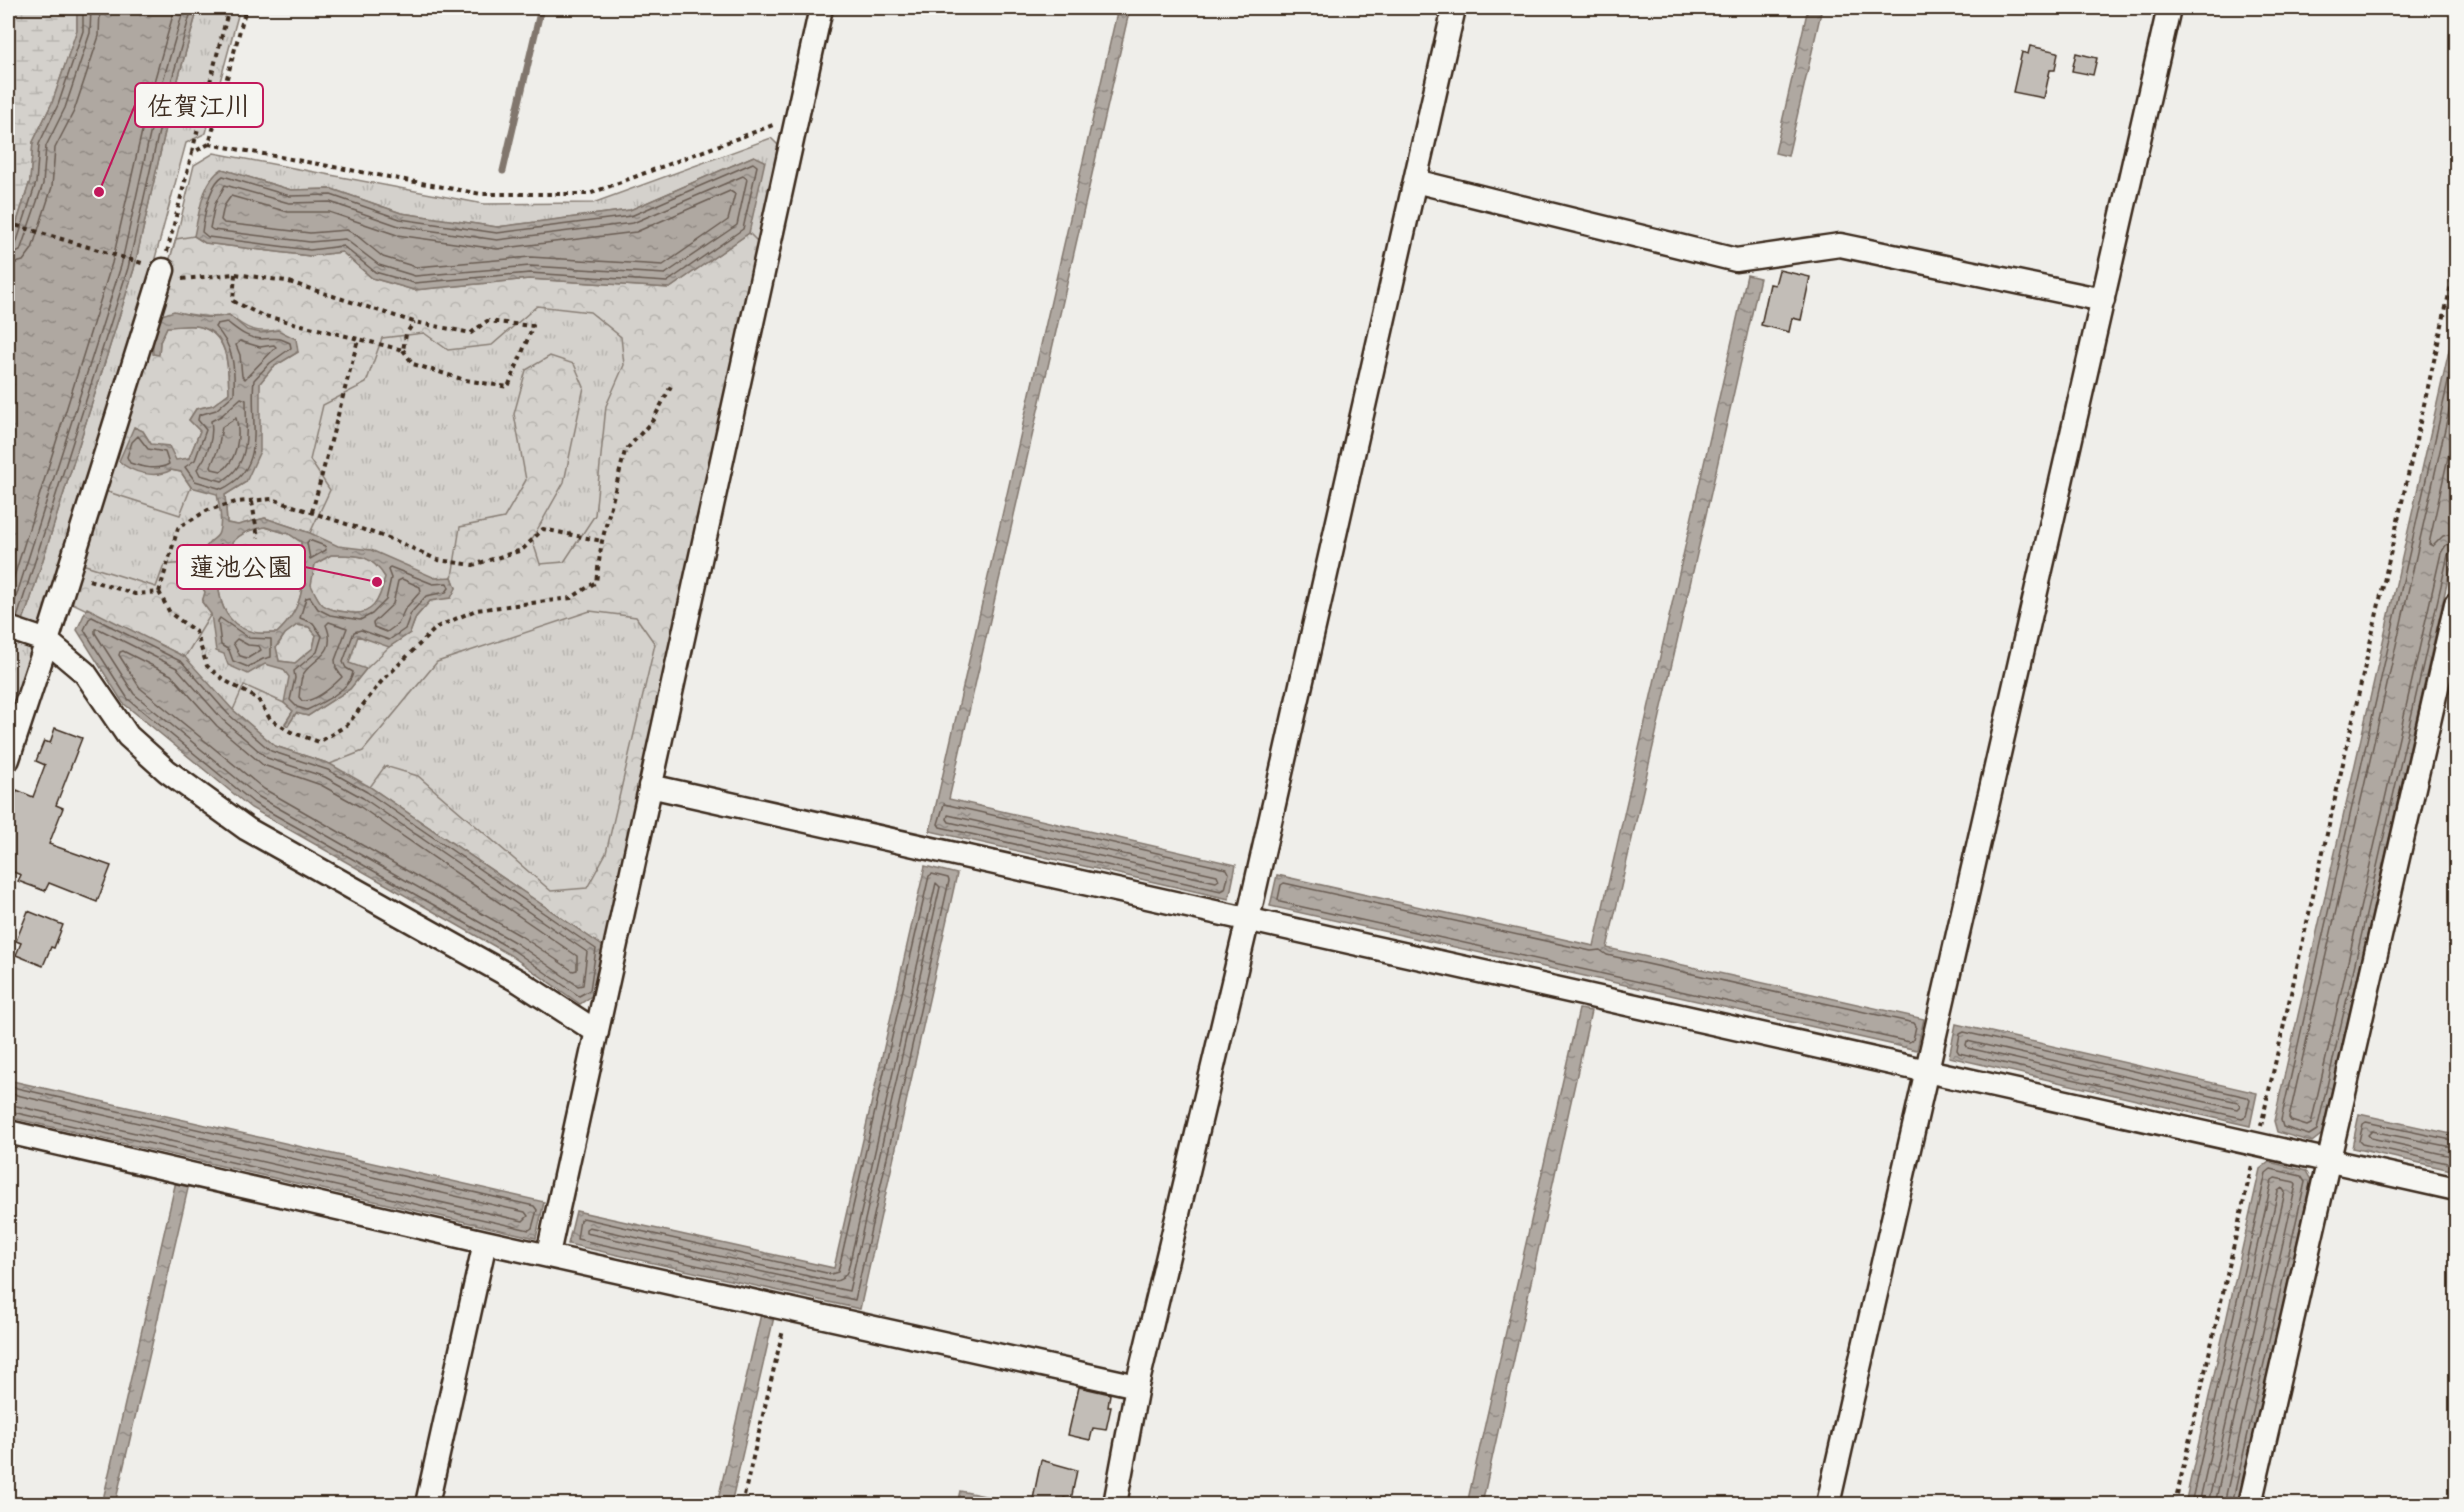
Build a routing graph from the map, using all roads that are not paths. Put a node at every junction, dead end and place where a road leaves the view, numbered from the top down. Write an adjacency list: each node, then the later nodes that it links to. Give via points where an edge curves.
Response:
1 (821, 8): 11 (street)
2 (1454, 8): 4 (street)
3 (2169, 8): 6 (street)
4 (1415, 181): 6 (street, via 1736,260 1840,245); 12 (street)
5 (157, 268): 9 (street, via 68,574)
6 (2103, 300): 14 (street)
7 (2457, 604): 16 (street)
8 (8, 628): 9 (street)
9 (42, 639): 10 (street); 13 (street, via 84,673 128,736 247,829 520,982)
10 (8, 759)
11 (650, 786): 12 (street); 13 (street)
12 (1248, 919): 14 (street); 20 (street)
13 (597, 1032): 19 (street)
14 (1928, 1072): 16 (street); 23 (street)
15 (8, 1132): 18 (street)
16 (2328, 1160): 17 (street); 24 (street)
17 (2457, 1189)
18 (485, 1242): 19 (street); 21 (street)
19 (548, 1254): 20 (street)
20 (1137, 1386): 22 (street)
21 (427, 1504)
22 (1115, 1504)
23 (1828, 1504)
24 (2250, 1504)

